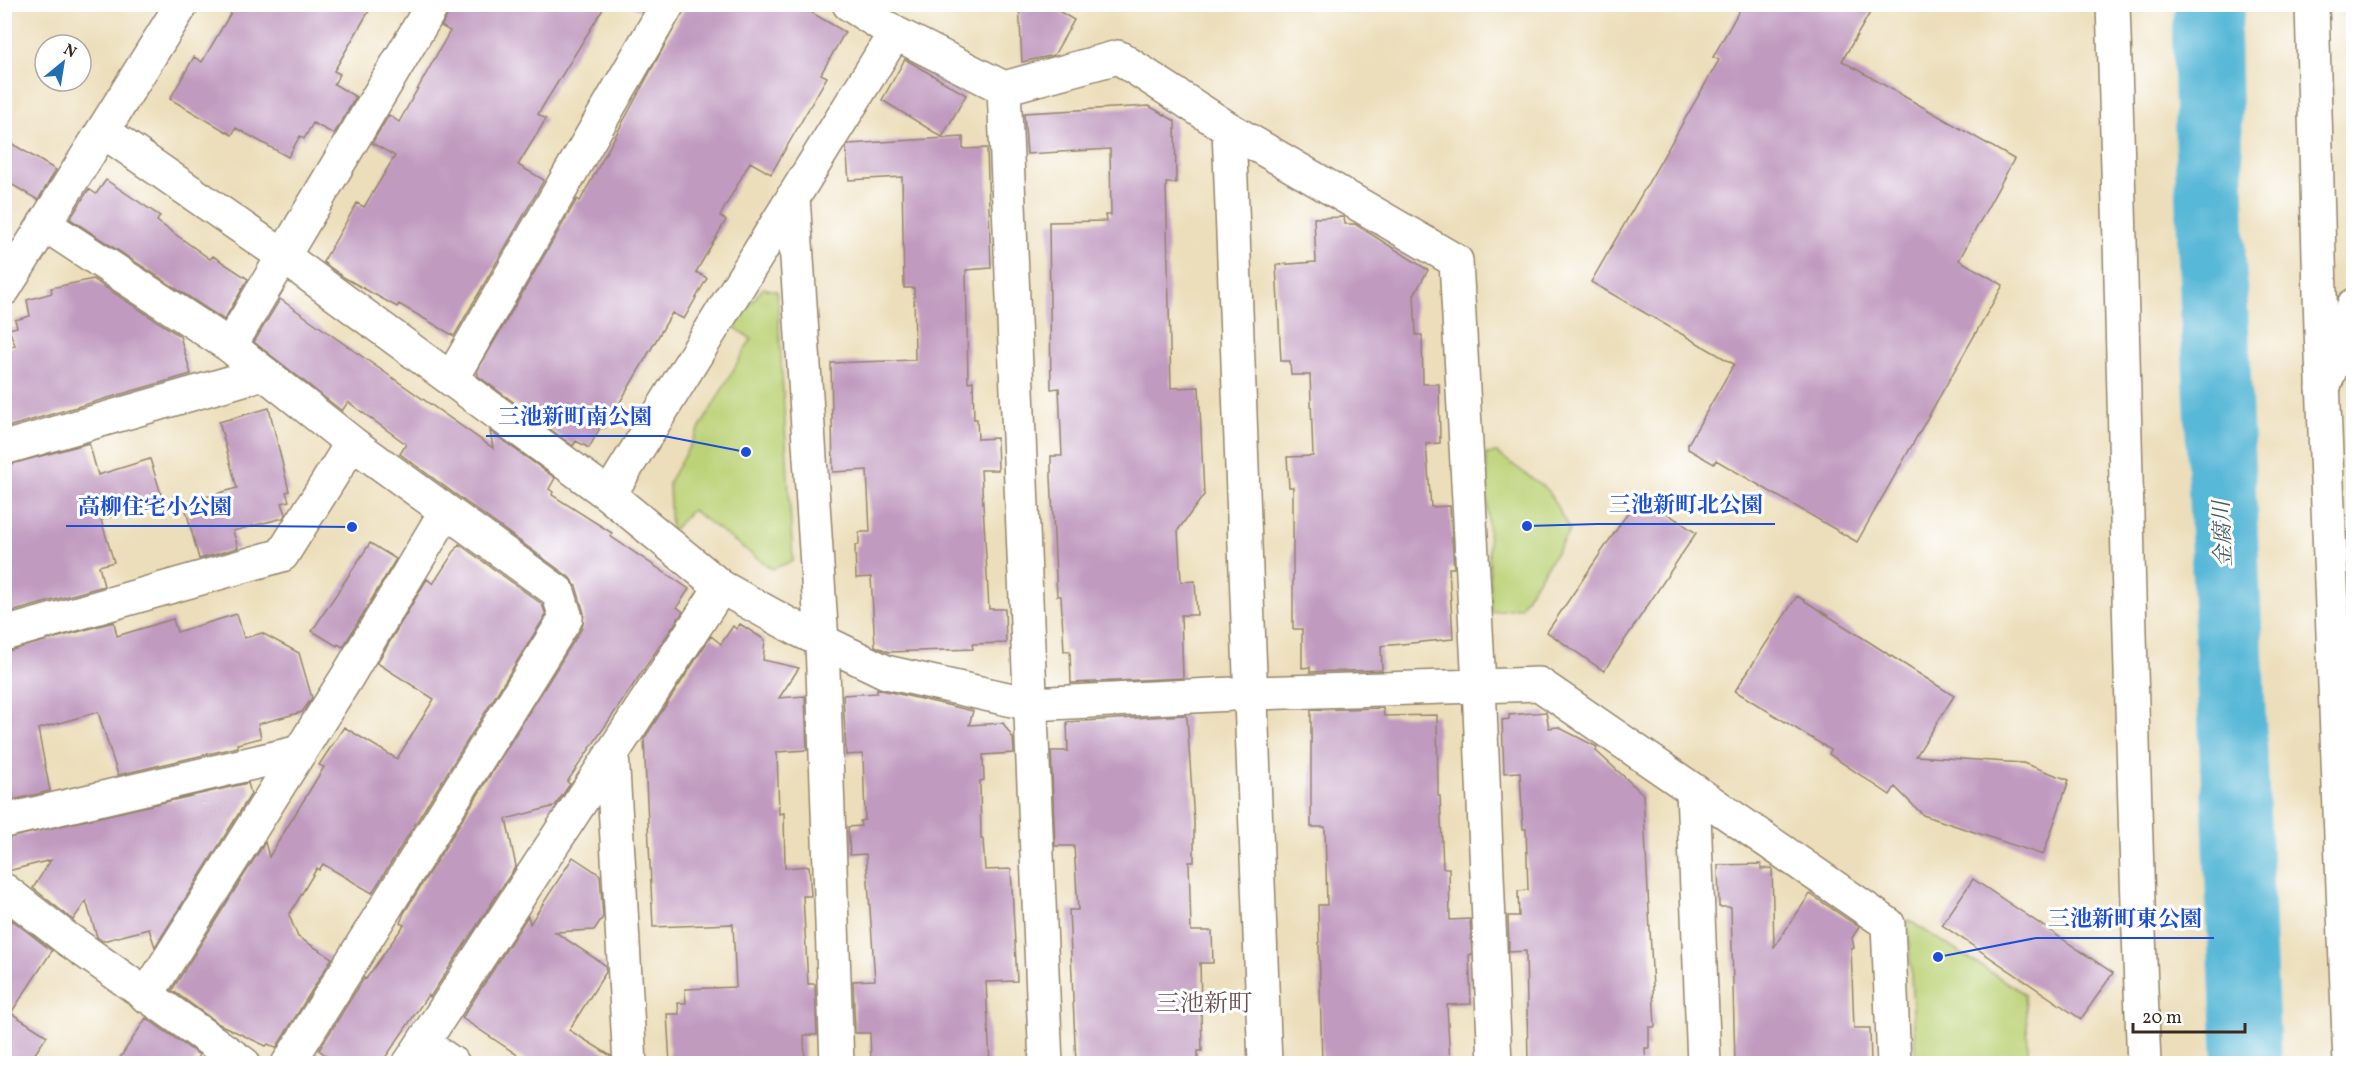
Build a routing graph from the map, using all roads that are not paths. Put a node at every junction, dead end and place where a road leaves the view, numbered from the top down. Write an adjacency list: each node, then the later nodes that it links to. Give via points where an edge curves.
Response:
1 (182, 4): 10 (street)
2 (433, 4): 13 (street)
3 (668, 4): 18 (street)
4 (849, 4): 7 (street)
5 (2113, 4): 47 (street)
6 (2312, 4): 19 (street)
7 (895, 33): 8 (street); 11 (street)
8 (1004, 88): 9 (street, via 1118,57); 29 (street)
9 (1229, 129): 27 (street, via 1455,261); 28 (street)
10 (103, 131): 12 (street); 13 (street)
11 (793, 197): 22 (street); 26 (street)
12 (44, 224): 14 (street); 16 (street)
13 (283, 256): 16 (street); 18 (street)
14 (4, 289)
15 (2354, 305): 19 (street)
16 (230, 346): 17 (street)
17 (264, 373): 20 (street); 21 (street)
18 (451, 379): 22 (street)
19 (2323, 388): 48 (street)
20 (352, 443): 23 (street); 25 (street, via 282,555)
21 (4, 448)
22 (609, 495): 24 (street)
23 (446, 511): 30 (street); 38 (street, via 558,592 566,618)
24 (721, 587): 26 (street); 31 (street)
25 (4, 634)
26 (822, 642): 29 (street, via 886,672); 41 (street)
27 (1479, 685): 28 (street); 32 (street, via 1539,684); 44 (street)
28 (1253, 693): 29 (street); 43 (street)
29 (1030, 704): 42 (street)
30 (300, 752): 33 (street); 35 (street)
31 (612, 753): 36 (street); 40 (street)
32 (1693, 790): 45 (street); 46 (street, via 1888,924)
33 (4, 821)
34 (4, 890): 35 (street)
35 (146, 996): 37 (street)
36 (416, 1053): 39 (street)
37 (244, 1064)
38 (288, 1064)
39 (453, 1064)
40 (630, 1064)
41 (837, 1064)
42 (1046, 1064)
43 (1265, 1064)
44 (1496, 1064)
45 (1704, 1064)
46 (1894, 1064)
47 (2144, 1064)
48 (2350, 1064)

